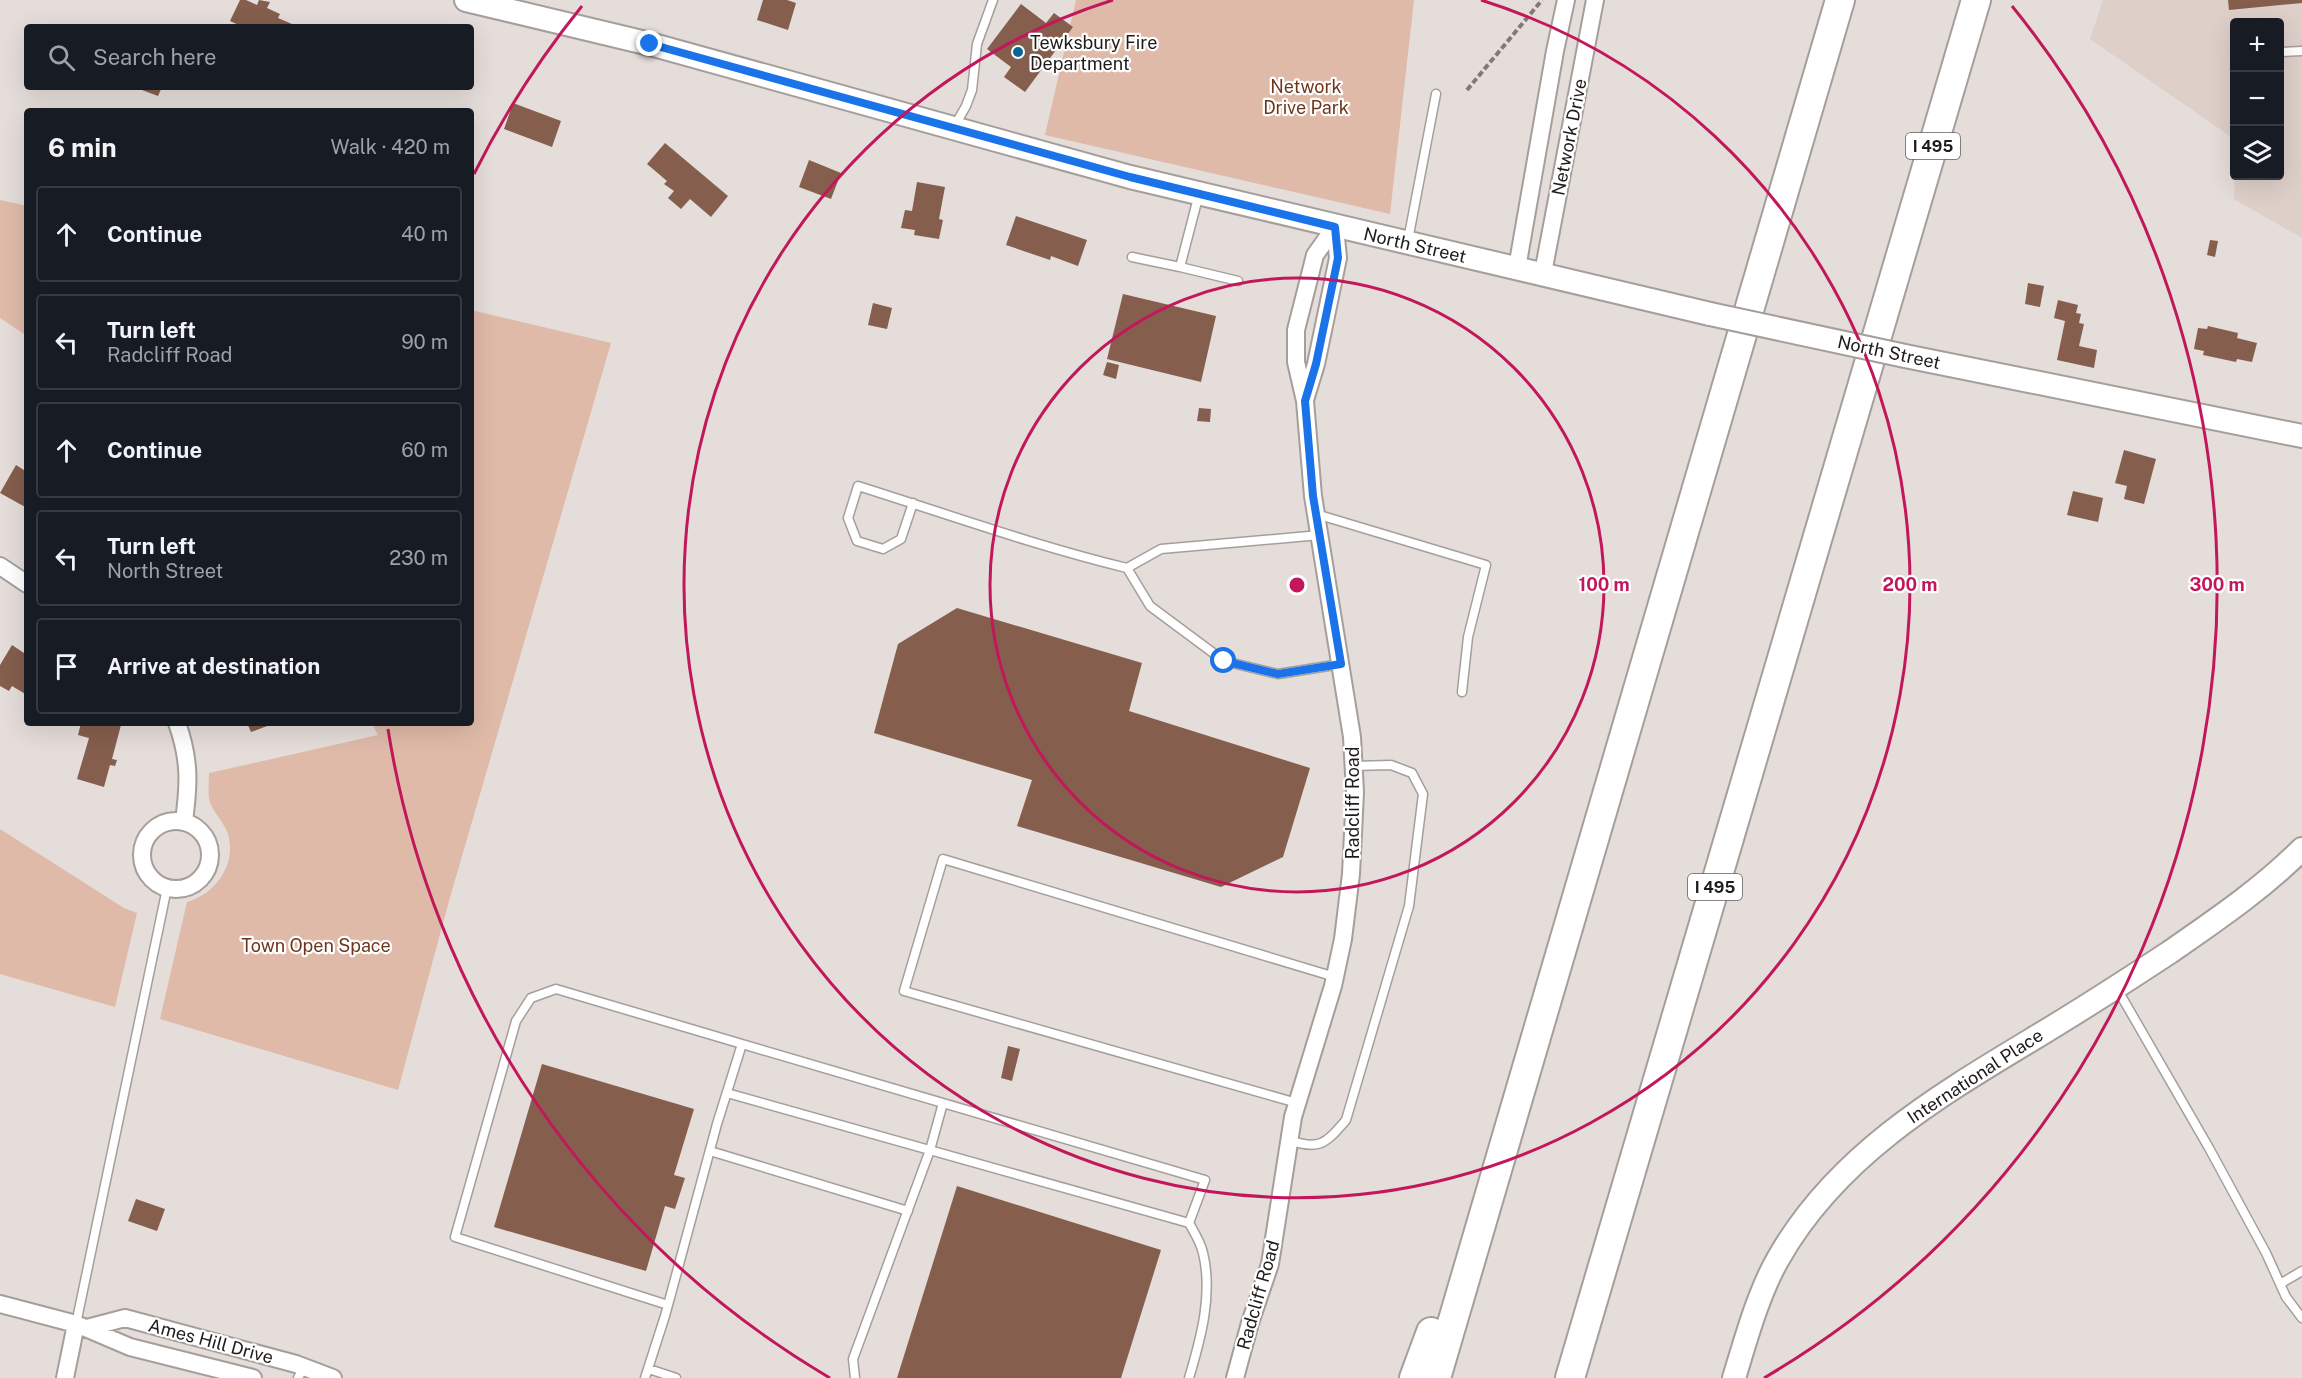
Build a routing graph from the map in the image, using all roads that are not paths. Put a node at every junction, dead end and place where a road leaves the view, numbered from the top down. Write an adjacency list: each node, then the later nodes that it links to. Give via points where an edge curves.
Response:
1 (466, 0): 10 (main road, North Street, via 650,44)
2 (993, 0): 10 (lane, via 977,44 972,90)
3 (1566, 0): 16 (street, Network Drive)
4 (1595, 0): 17 (street, Network Drive)
5 (1840, 0): 38 (highway)
6 (1976, 0): 64 (highway, I 495)
7 (2302, 51): 8 (lane)
8 (2284, 52)
9 (1436, 94): 13 (lane)
10 (953, 129): 11 (main road, North Street)
11 (1199, 194): 12 (main road, North Street); 15 (lane)
12 (1335, 227): 13 (main road, North Street); 19 (street, via 1338,258); 19 (street, Radcliff Road, via 1315,255 1296,330 1296,362)
13 (1408, 244): 16 (main road, North Street)
14 (1132, 257): 15 (lane)
15 (1180, 267): 18 (lane)
16 (1516, 268): 17 (main road, North Street)
17 (1543, 273): 20 (main road, North Street, bridge, via 1905,356)
18 (1238, 281)
19 (1305, 401): 22 (street, Radcliff Road)
20 (2302, 436)
21 (913, 503): 21 (lane, via 858,486 848,518 857,541 883,549 901,539); 25 (lane)
22 (1316, 514): 23 (street, Radcliff Road); 28 (lane, via 1486,565 1468,637)
23 (1320, 536): 25 (lane, via 1161,549); 27 (street, Radcliff Road)
24 (0, 566): 26 (street)
25 (1127, 568): 27 (lane, via 1150,606 1224,661 1278,674)
26 (24, 582)
27 (1341, 664): 30 (street, Radcliff Road)
28 (1462, 692)
29 (178, 726): 31 (street, via 189,769)
30 (1353, 766): 34 (street, Radcliff Road, via 1351,874); 41 (lane, via 1391,765 1412,773 1423,794 1410,906 1346,1120 1327,1142 1304,1145)
31 (184, 821): 33 (street, via 160,824 144,841 143,864 148,875); 33 (street, via 202,832 210,852 209,863 198,881 178,889)
32 (2302, 849): 35 (main road, International Place, via 2229,912)
33 (167, 888): 51 (lane)
34 (1335, 977): 40 (street, Radcliff Road); 40 (lane, via 943,860 904,991)
35 (2116, 987): 47 (lane, via 2209,1148); 65 (main road, International Place, via 1952,1087 1894,1128 1843,1173 1809,1212 1777,1260)
36 (742, 1044): 37 (lane); 39 (lane); 49 (lane, via 556,989 531,998 516,1020 454,1237)
37 (727, 1093): 42 (lane); 43 (lane)
38 (1518, 1096): 62 (highway); 63 (highway)
39 (943, 1103): 42 (lane); 45 (lane, via 1205,1180)
40 (1297, 1103): 41 (street, Radcliff Road)
41 (1289, 1140): 61 (street, Radcliff Road, via 1270,1264)
42 (930, 1150): 44 (lane); 45 (lane)
43 (710, 1151): 44 (lane); 49 (lane)
44 (908, 1211): 59 (lane, via 853,1359)
45 (1189, 1223): 60 (lane, via 1203,1251 1207,1287 1200,1344)
46 (2302, 1271): 47 (lane)
47 (2280, 1284): 50 (lane)
48 (0, 1304): 51 (street, Ames Hill Drive)
49 (668, 1305): 52 (lane)
50 (2302, 1318)
51 (82, 1326): 53 (street, Ames Hill Drive, via 125,1318); 54 (street); 55 (street, Ames Hill Drive, via 130,1347)
52 (649, 1369): 57 (lane); 58 (lane)
53 (301, 1372): 56 (street, Ames Hill Drive)
54 (65, 1378)
55 (253, 1378)
56 (333, 1378)
57 (645, 1378)
58 (676, 1378)
59 (855, 1378)
60 (1190, 1378)
61 (1235, 1378)
62 (1414, 1378)
63 (1436, 1378)
64 (1570, 1378)
65 (1734, 1378)

